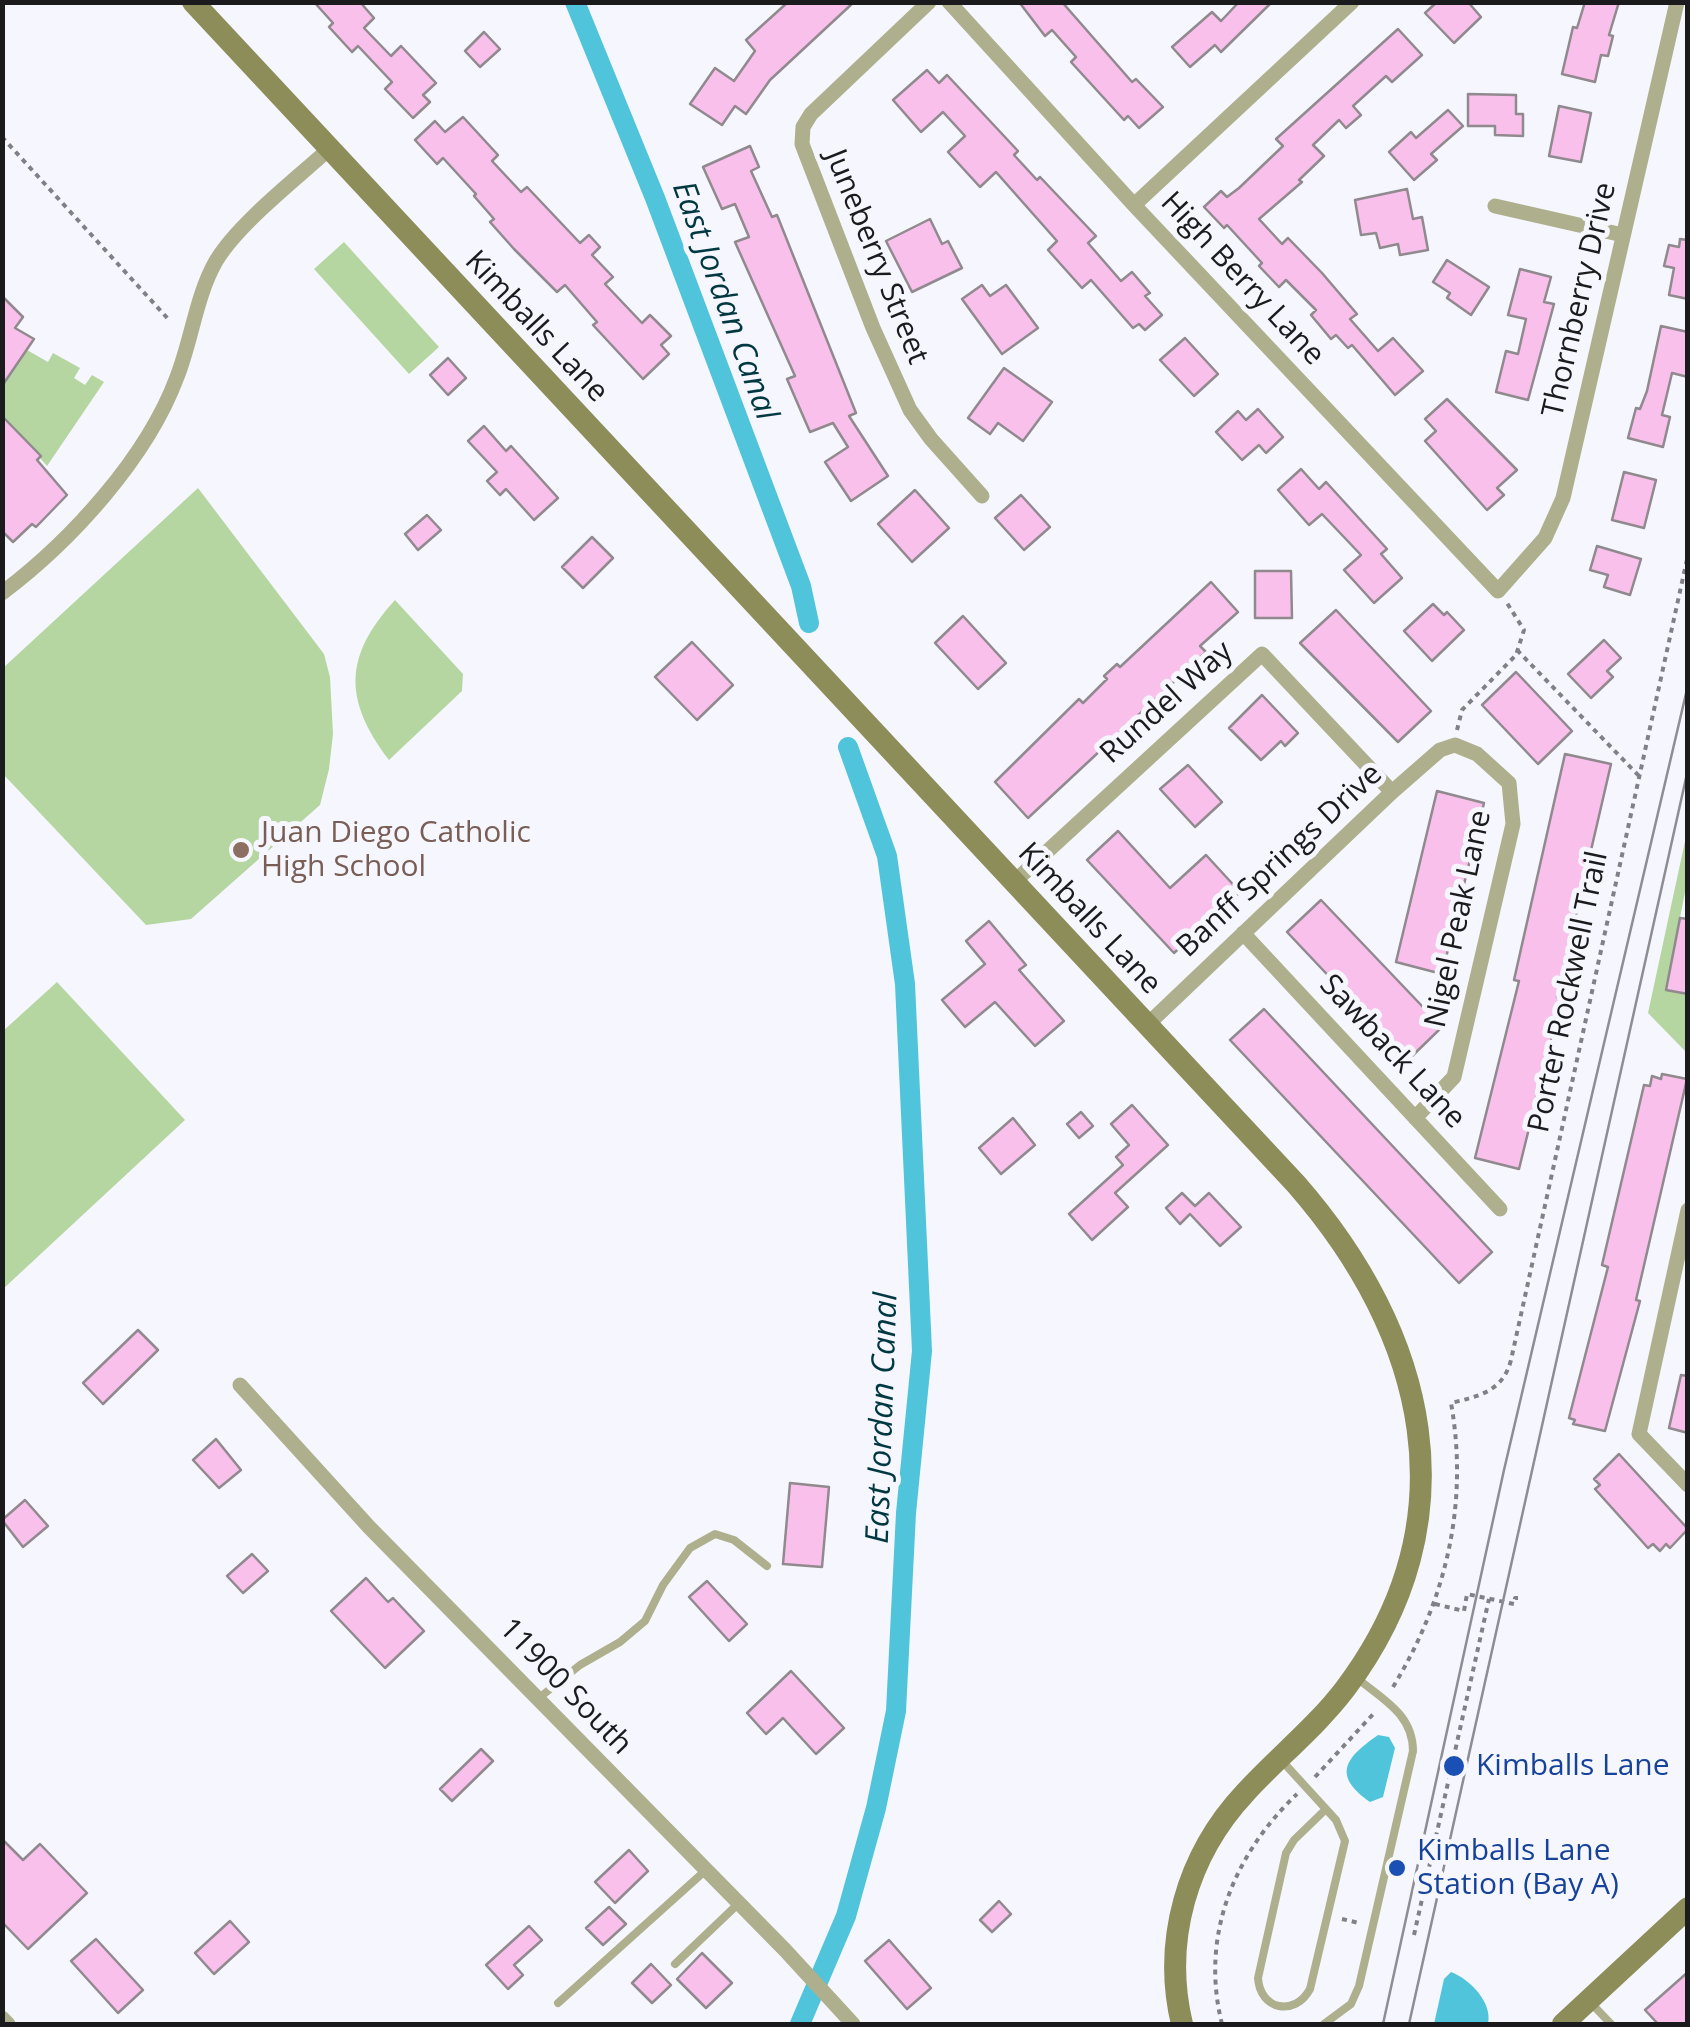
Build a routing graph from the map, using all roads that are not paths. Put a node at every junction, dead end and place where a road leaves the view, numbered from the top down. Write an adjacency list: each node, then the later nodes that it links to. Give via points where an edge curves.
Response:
1 (193, 2): 6 (street, Kimballs Lane)
2 (929, 2): 10 (street, Juneberry Street, via 811,114 802,144 910,410)
3 (950, 2): 7 (street, High Berry Lane)
4 (1352, 2): 7 (street)
5 (1677, 2): 9 (street, Thornberry Drive)
6 (329, 149): 12 (street, via 216,261 177,379 152,425 78,524); 15 (street, Kimballs Lane)
7 (1134, 204): 11 (street, High Berry Lane)
8 (1494, 206): 9 (street)
9 (1622, 235): 11 (street, Thornberry Drive, via 1563,498 1545,538)
10 (982, 496)
11 (1498, 591)
12 (2, 593)
13 (1454, 745): 14 (street, Banff Springs Drive); 18 (street, Nigel Peak Lane, via 1477,754 1509,784 1513,824 1454,1077)
14 (1392, 792): 15 (street, Rundel Way, via 1262,654); 16 (street, Banff Springs Drive)
15 (1014, 882): 17 (street, Kimballs Lane)
16 (1243, 933): 17 (street, Banff Springs Drive); 18 (street, Sawback Lane)
17 (1147, 1025): 24 (street, Kimballs Lane, via 1337,1234 1377,1297 1405,1368 1420,1447 1414,1536 1387,1620)
18 (1415, 1118): 19 (street, Sawback Lane)
19 (1500, 1209)
20 (1687, 1212): 22 (street, via 1639,1434)
21 (240, 1386): 25 (street, 11900 South)
22 (1688, 1485)
23 (767, 1566): 25 (lane, via 715,1534 690,1548 646,1621)
24 (1354, 1677): 26 (street, Kimballs Lane); 38 (lane, via 1399,1712 1413,1752 1359,1986 1351,2004)
25 (539, 1698): 28 (street, 11900 South)
26 (1280, 1758): 27 (lane); 37 (street, Kimballs Lane, via 1224,1819 1188,1882 1177,1942)
27 (1326, 1809): 27 (lane, via 1345,1841 1310,1989 1300,2003 1282,2008 1258,1987 1276,1894 1289,1847)
28 (706, 1870): 29 (street, 11900 South); 33 (lane)
29 (739, 1903): 31 (lane); 36 (street, 11900 South)
30 (1688, 1908): 32 (street)
31 (674, 1964)
32 (1589, 2001): 39 (street); 40 (lane)
33 (558, 2002)
34 (2, 2018): 35 (street)
35 (8, 2024)
36 (852, 2024)
37 (1182, 2024)
38 (1324, 2024)
39 (1564, 2024)
40 (1611, 2024)

